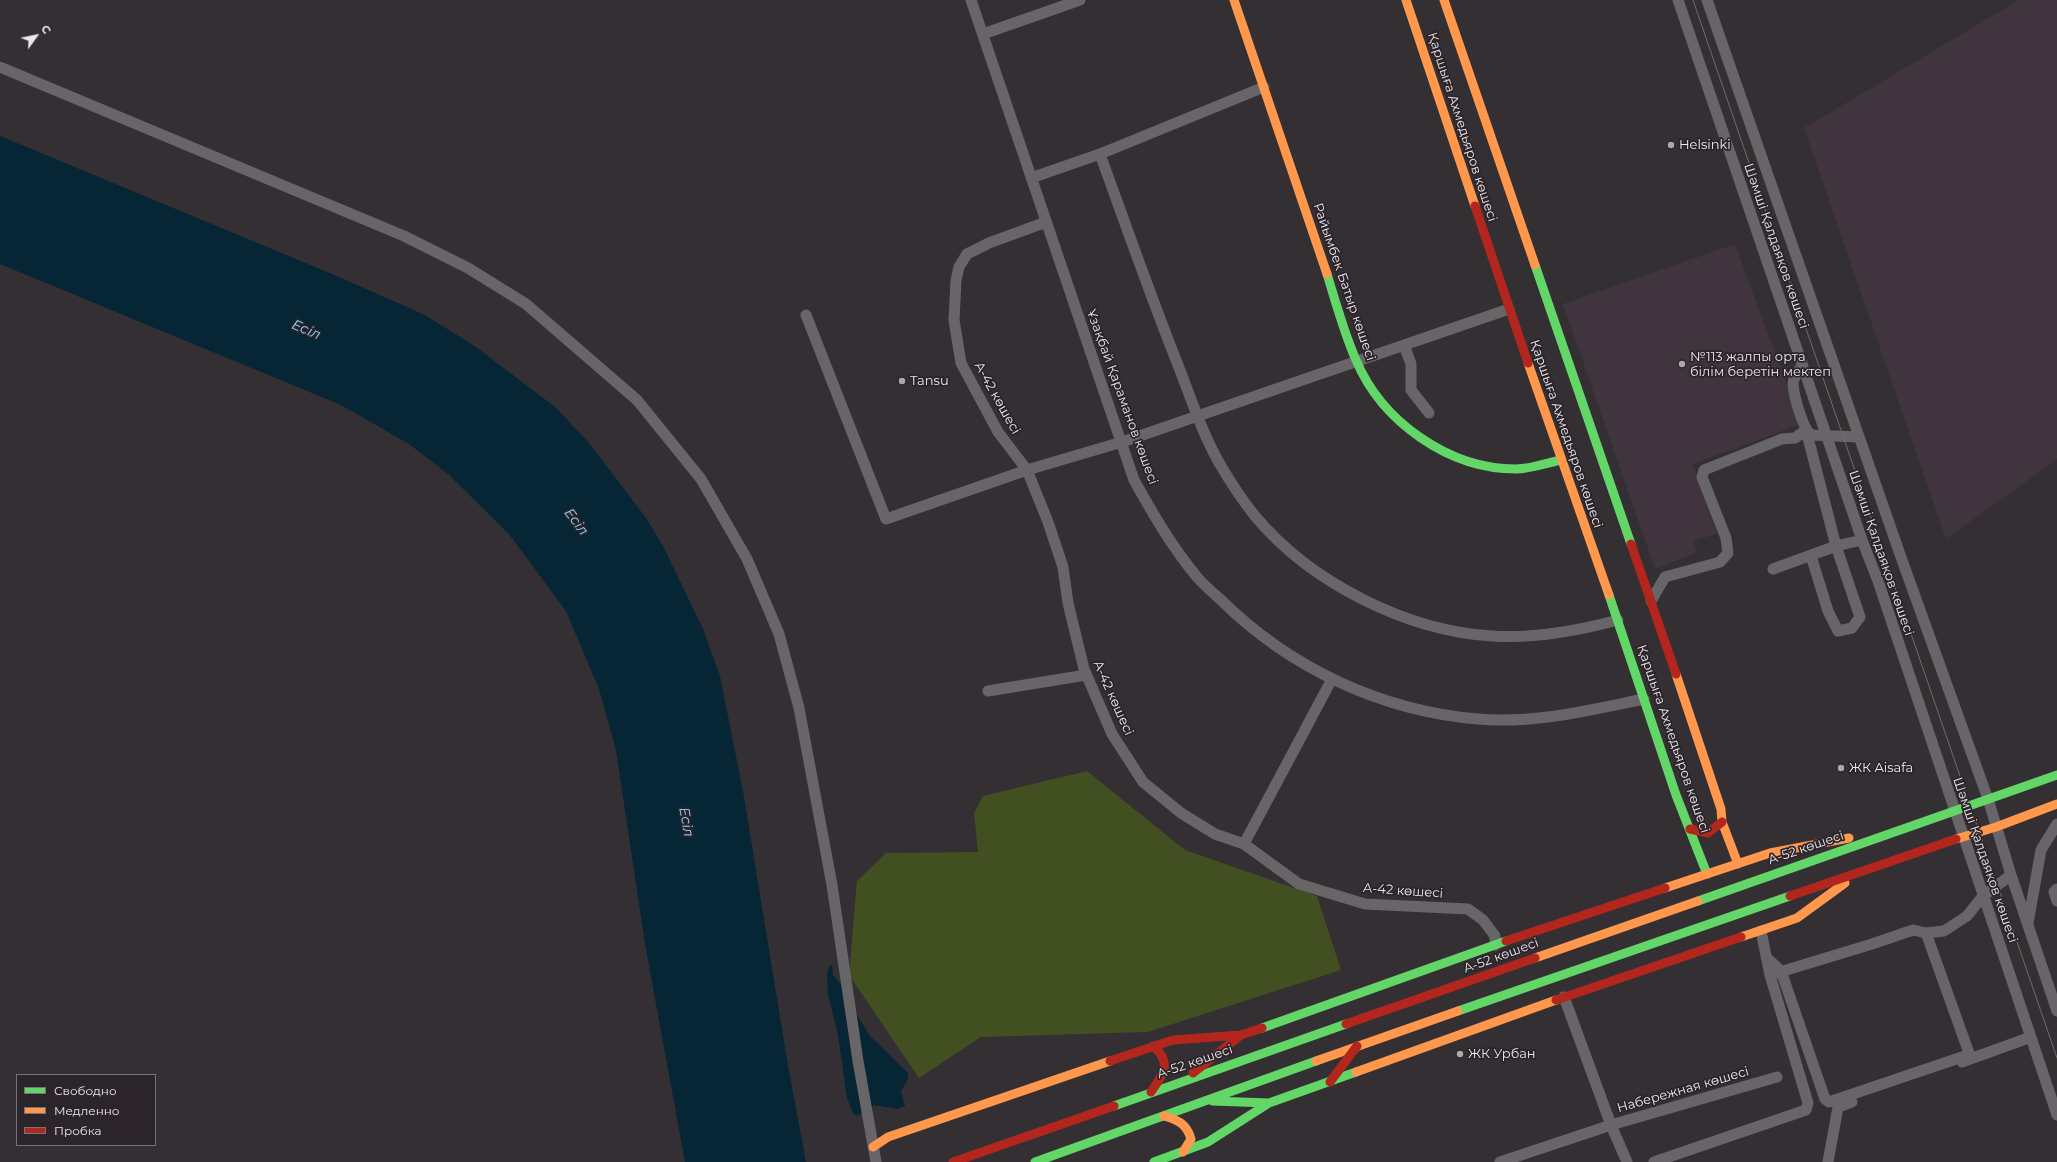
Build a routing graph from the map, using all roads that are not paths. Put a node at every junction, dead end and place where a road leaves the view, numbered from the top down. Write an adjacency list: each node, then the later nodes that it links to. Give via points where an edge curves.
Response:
1 (971, 0): 8 (street, Ұзақбай Қараманов көшесі)
2 (1080, 0): 8 (street)
3 (1234, 0): 10 (street, Райымбек Батыр көшесі)
4 (1406, 0): 14 (street, Қаршыға Ахмедьяров көшесі)
5 (1444, 0): 31 (street, Қаршыға Ахмедьяров көшесі)
6 (1678, 0): 18 (street, Шәмші Қалдаяқов көшесі)
7 (1707, 0): 23 (street, Шәмші Қалдаяқов көшесі)
8 (983, 34): 12 (street, Ұзақбай Қараманов көшесі)
9 (0, 67): 79 (street, via 404,236 468,268 526,304 637,400 701,479 747,559 779,634 799,708 830,870)
10 (1264, 87): 11 (street); 17 (street, Райымбек Батыр көшесі)
11 (1100, 154): 12 (street); 20 (street)
12 (1031, 178): 13 (street, Ұзақбай Қараманов көшесі)
13 (1046, 222): 24 (street, Ұзақбай Қараманов көшесі); 26 (street, А-42 көшесі, via 988,243 967,254 956,280 954,320 961,363 998,432)
14 (1509, 309): 16 (street); 25 (street, Қаршыға Ахмедьяров көшесі)
15 (806, 315): 26 (street, via 886,519)
16 (1404, 345): 17 (street); 19 (street, via 1411,364 1411,390)
17 (1356, 361): 20 (street); 25 (street, Райымбек Батыр көшесі, via 1372,390 1410,430 1459,457 1490,466 1516,469)
18 (1802, 366): 21 (street, via 1795,376 1794,387); 22 (street, Шәмші Қалдаяқов көшесі)
19 (1429, 413)
20 (1197, 415): 24 (street); 32 (street, via 1221,466 1255,516 1289,549 1329,580 1368,603 1448,630 1491,636 1529,636 1580,630)
21 (1806, 430): 22 (street, via 1812,435); 28 (street); 31 (street, via 1795,438 1782,439 1704,470 1702,477 1726,538 1728,553 1720,562 1664,577)
22 (1826, 436): 23 (street); 27 (street, Шәмші Қалдаяқов көшесі)
23 (1859, 437): 38 (street, Шәмші Қалдаяқов көшесі)
24 (1122, 442): 26 (street); 34 (street, Ұзақбай Қараманов көшесі, via 1134,480 1160,527 1197,578 1244,623 1301,663)
25 (1561, 460): 32 (street, Қаршыға Ахмедьяров көшесі)
26 (1027, 470): 33 (street, А-42 көшесі, via 1063,567 1068,603)
27 (1862, 540): 28 (street); 40 (street, Шәмші Қалдаяқов көшесі)
28 (1836, 546): 29 (street); 29 (street, via 1860,617 1852,628 1838,631 1828,611)
29 (1811, 556): 30 (street)
30 (1772, 570)
31 (1652, 601): 41 (street, Қаршыға Ахмедьяров көшесі, via 1721,809)
32 (1618, 620): 36 (street, Қаршыға Ахмедьяров көшесі)
33 (1086, 674): 35 (street); 47 (street, А-42 көшесі, via 1112,734 1143,782 1181,813 1216,834)
34 (1332, 679): 36 (street, Ұзақбай Қараманов көшесі, via 1358,691 1412,709 1478,719 1529,719); 47 (street)
35 (988, 691)
36 (1644, 699): 45 (street, Қаршыға Ахмедьяров көшесі)
37 (2057, 775): 38 (street, А-52 көшесі)
38 (1988, 799): 40 (street, А-52 көшесі); 44 (street, Шәмші Қалдаяқов көшесі)
39 (2057, 804): 44 (street)
40 (1955, 810): 42 (street, А-52 көшесі); 46 (street, Шәмші Қалдаяқов көшесі)
41 (1722, 822): 45 (street, via 1712,832 1704,834); 48 (street, Қаршыға Ахмедьяров көшесі)
42 (1916, 823): 48 (street, via 1770,853); 65 (street, А-52 көшесі)
43 (2057, 824): 55 (street, via 2041,850)
44 (1996, 827): 46 (street); 51 (street, Шәмші Қалдаяқов көшесі)
45 (1690, 829): 49 (street, Қаршыға Ахмедьяров көшесі)
46 (1963, 836): 50 (street); 53 (street, Шәмші Қалдаяқов көшесі)
47 (1244, 844): 58 (street, А-42 көшесі, via 1298,884 1365,904 1468,909 1483,920 1494,936)
48 (1738, 864): 49 (street)
49 (1706, 874): 58 (street)
50 (1856, 874): 56 (street, via 1797,918); 69 (street)
51 (2011, 875): 53 (street); 55 (street, Шәмші Қалдаяқов көшесі)
52 (2057, 889): 54 (street, via 2054,892)
53 (1982, 896): 57 (street, via 1967,916 1944,931); 67 (street, Шәмші Қалдаяқов көшесі)
54 (2057, 901)
55 (2028, 925): 64 (street, Шәмші Қалдаяқов көшесі)
56 (1761, 931): 59 (street); 62 (street)
57 (1926, 933): 60 (street, via 1913,930); 60 (street, via 1969,1053 1829,1102 1825,1099)
58 (1495, 944): 63 (street)
59 (1766, 957): 60 (street); 61 (street)
60 (1781, 971): 61 (street)
61 (1770, 975): 87 (street, via 1808,1103 1806,1110)
62 (1564, 997): 72 (street); 78 (street)
63 (1310, 1011): 65 (street); 66 (street)
64 (2057, 1011)
65 (1346, 1024): 71 (street, А-52 көшесі)
66 (1240, 1034): 68 (street, via 1173,1040); 71 (street)
67 (2030, 1037): 76 (street, Шәмші Қалдаяқов көшесі); 88 (street, via 1838,1107)
68 (1153, 1046): 73 (street, via 1165,1061 1164,1072); 79 (street, via 888,1137)
69 (1357, 1046): 72 (street); 74 (street)
70 (1777, 1077): 78 (street, Набережная көшесі)
71 (1186, 1079): 73 (street, А-52 көшесі)
72 (1330, 1082): 75 (street)
73 (1150, 1092): 82 (street, А-52 көшесі)
74 (1205, 1100): 75 (street); 77 (street)
75 (1269, 1103): 80 (street, via 1208,1142)
76 (2057, 1115)
77 (1164, 1116): 80 (street, via 1180,1121 1188,1128 1191,1139); 83 (street)
78 (1611, 1125): 85 (street); 86 (street, Набережная көшесі)
79 (873, 1148): 81 (street)
80 (1184, 1152): 84 (street)
81 (876, 1162)
82 (954, 1162)
83 (1035, 1162)
84 (1154, 1162)
85 (1500, 1162)
86 (1627, 1162)
87 (1654, 1162)
88 (1828, 1162)

